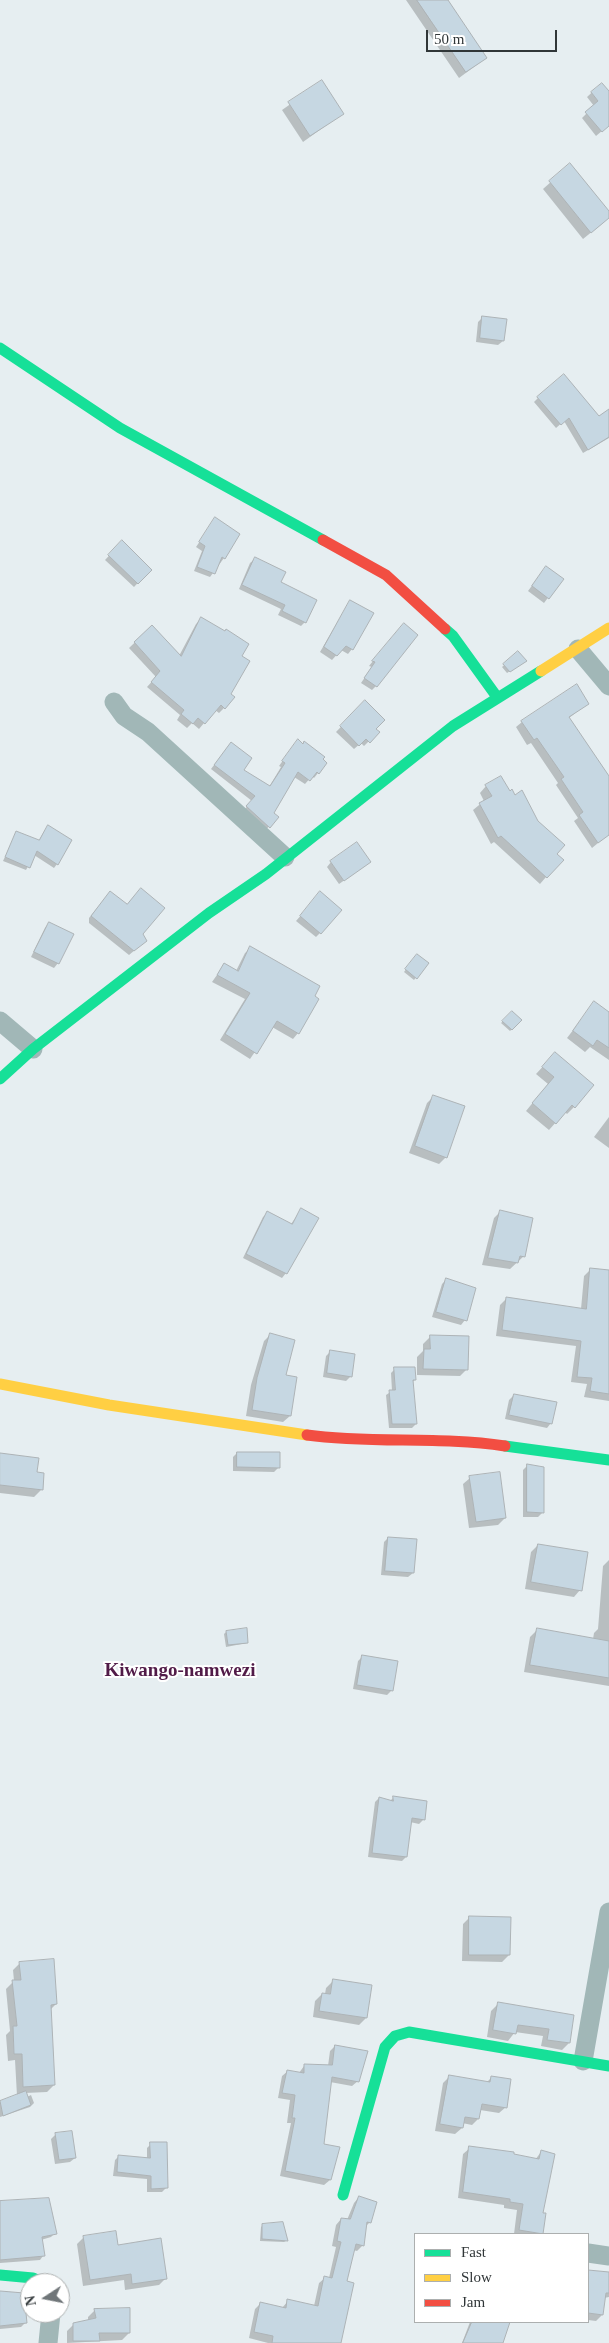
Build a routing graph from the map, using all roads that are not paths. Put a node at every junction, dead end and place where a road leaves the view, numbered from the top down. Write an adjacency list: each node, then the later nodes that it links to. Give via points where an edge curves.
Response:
1 (0, 348): 5 (street, via 120,428 386,575 453,636)
2 (609, 628): 3 (street)
3 (578, 649): 4 (street); 5 (street)
4 (609, 686)
5 (497, 697): 7 (street, via 454,726)
6 (114, 702): 7 (street, via 124,716 148,732)
7 (285, 857): 9 (street)
8 (0, 1021): 9 (street)
9 (33, 1049): 10 (street)
10 (0, 1079)
11 (0, 1384): 12 (street, via 109,1405 337,1440 472,1441)
12 (609, 1460)
13 (609, 1912): 14 (street)
14 (583, 2061): 15 (street); 16 (street, via 409,2032 398,2034 385,2047)
15 (609, 2066)
16 (343, 2196)
17 (589, 2253): 18 (street)
18 (609, 2256)
19 (0, 2274): 20 (street)
20 (20, 2276)
21 (50, 2323): 22 (street)
22 (48, 2343)

